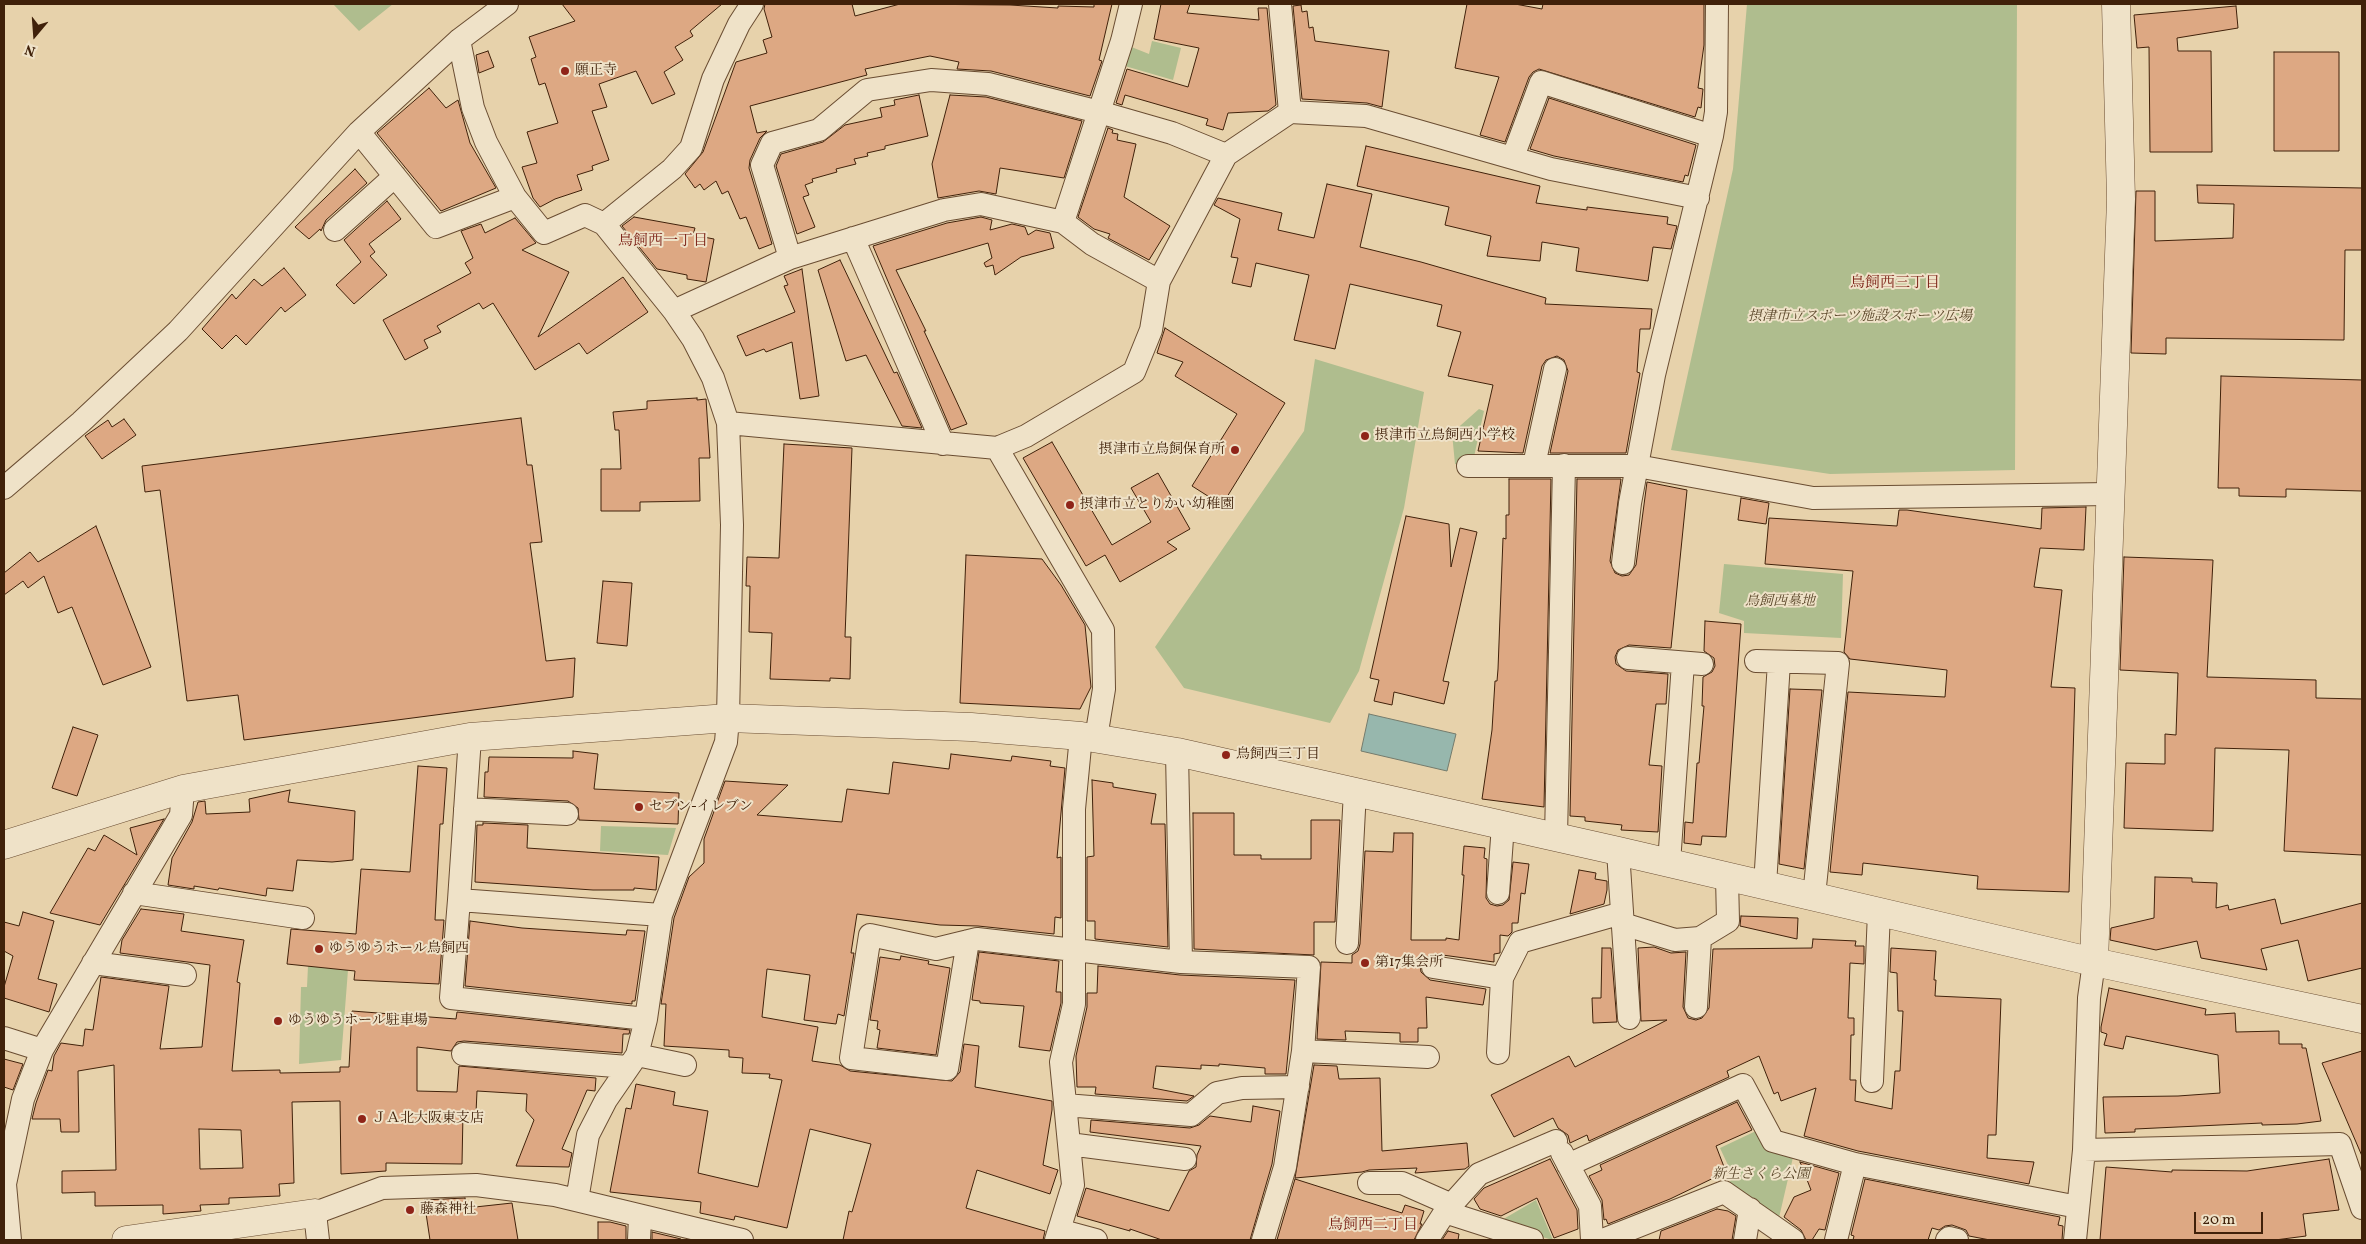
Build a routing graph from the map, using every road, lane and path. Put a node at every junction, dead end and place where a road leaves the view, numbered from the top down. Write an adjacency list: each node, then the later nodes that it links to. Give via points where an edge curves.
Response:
1 (507, 4): 7 (street)
2 (752, 4): 18 (street, via 713,79 691,148 672,169)
3 (1131, 4): 8 (street)
4 (1280, 4): 9 (street)
5 (1717, 4): 11 (street, via 1716,112)
6 (2116, 4): 33 (street, via 2121,199)
7 (459, 40): 10 (street); 15 (street, via 473,108 486,142)
8 (1099, 112): 12 (street, via 1172,133); 17 (street); 21 (street, via 988,84 931,80 867,90 819,130 772,143 762,165)
9 (1290, 112): 12 (street); 13 (street, via 1366,116)
10 (359, 132): 14 (street); 32 (street, via 178,331 81,422)
11 (1712, 136): 13 (street, via 1541,82); 16 (street)
12 (1226, 155): 22 (street)
13 (1513, 157): 16 (street, via 1550,169)
14 (395, 176): 15 (street, via 436,227); 19 (street)
15 (515, 197): 18 (street, via 544,233 585,215)
16 (1698, 198): 31 (street, via 1654,374)
17 (1063, 222): 20 (street, via 981,204 944,210); 22 (street, via 1092,244)
18 (604, 224): 23 (street)
19 (335, 230)
20 (853, 238): 21 (street); 26 (street)
21 (790, 258): 23 (street)
22 (1159, 281): 27 (street, via 1150,330 1134,372 1026,436)
23 (674, 310): 25 (street, via 713,378)
24 (1555, 369): 28 (street)
25 (728, 423): 26 (street); 38 (street, via 732,525)
26 (943, 444): 27 (street)
27 (997, 448): 40 (street, via 1103,630 1104,689)
28 (1534, 465): 29 (street); 30 (street)
29 (1564, 465): 31 (street); 47 (street)
30 (1468, 466)
31 (1637, 466): 33 (street, via 1813,498); 34 (street)
32 (4, 488)
33 (2110, 494): 66 (street)
34 (1623, 562)
35 (1628, 658): 50 (street, via 1692,663)
36 (1756, 662): 37 (street)
37 (1779, 662): 52 (street); 55 (street, via 1838,662)
38 (728, 718): 39 (street); 40 (street, via 971,727); 58 (street, via 726,742)
39 (470, 737): 42 (street); 44 (street)
40 (1089, 737): 41 (street); 64 (street, via 1074,809)
41 (1177, 752): 43 (street); 65 (street)
42 (183, 789): 48 (street); 53 (street, via 181,815)
43 (1355, 791): 46 (street); 63 (street)
44 (465, 809): 45 (street); 56 (street)
45 (567, 814)
46 (1503, 825): 47 (street); 54 (street)
47 (1556, 837): 49 (street)
48 (4, 845)
49 (1618, 851): 50 (street); 60 (street)
50 (1669, 863): 51 (street)
51 (1727, 876): 52 (street); 61 (street, via 1728,921)
52 (1765, 885): 55 (street)
53 (134, 893): 59 (street); 67 (street)
54 (1498, 893)
55 (1814, 896): 57 (street)
56 (458, 900): 58 (street); 73 (street, via 450,998)
57 (1879, 912): 66 (street); 83 (street, via 1884,1031)
58 (661, 915): 73 (street)
59 (303, 918)
60 (1622, 918): 61 (street, via 1676,940); 70 (street, via 1520,942); 72 (street)
61 (1700, 938): 71 (street)
62 (968, 941): 62 (street, via 947,1069 851,1058 870,935 936,949); 64 (street, via 977,939)
63 (1347, 943)
64 (1075, 949): 65 (street); 85 (street, via 1074,1004 1061,1062)
65 (1181, 962): 77 (street, via 1309,968)
66 (2094, 962): 74 (street); 88 (street, via 2089,998)
67 (93, 963): 69 (street); 76 (street)
68 (1433, 967): 70 (street)
69 (185, 975)
70 (1502, 978): 78 (street)
71 (1696, 1007)
72 (1629, 1018)
73 (646, 1019): 81 (street)
74 (2362, 1019)
75 (4, 1038): 76 (street)
76 (42, 1050): 86 (street)
77 (1303, 1051): 80 (street); 84 (street)
78 (1498, 1053)
79 (463, 1054): 81 (street)
80 (1428, 1057)
81 (632, 1061): 82 (street); 93 (street, via 606,1100 588,1136)
82 (685, 1065)
83 (1872, 1081)
84 (1298, 1087): 85 (street, via 1242,1088 1216,1093 1191,1114); 109 (street, via 1285,1167)
85 (1065, 1104): 87 (street)
86 (8, 1144): 104 (street, via 5,1184)
87 (1069, 1144): 89 (street); 102 (street, via 1073,1185)
88 (2084, 1150): 94 (street, via 2340,1144); 95 (street)
89 (1185, 1159)
90 (1855, 1164): 91 (street, via 1773,1141 1743,1085); 95 (street); 116 (street)
91 (1568, 1165): 96 (street, via 1554,1136 1479,1174); 112 (street, via 1590,1206)
92 (1369, 1183): 96 (street, via 1402,1183)
93 (577, 1200): 98 (street, via 476,1185 382,1188); 99 (street)
94 (2361, 1200)
95 (2078, 1207): 119 (street)
96 (1448, 1209): 110 (street); 111 (street)
97 (1750, 1209): 101 (street, via 1724,1192); 114 (street); 115 (street)
98 (315, 1213): 100 (street); 106 (street)
99 (640, 1216): 103 (street); 107 (street)
100 (235, 1232): 105 (street)
101 (1643, 1233): 113 (street)
102 (1057, 1235): 108 (street)
103 (731, 1239)
104 (10, 1240)
105 (126, 1240)
106 (318, 1240)
107 (639, 1240)
108 (1096, 1240)
109 (1263, 1240)
110 (1427, 1240)
111 (1532, 1240)
112 (1592, 1240)
113 (1603, 1240)
114 (1745, 1240)
115 (1793, 1240)
116 (1836, 1240)
117 (1947, 1240): 118 (street)
118 (1957, 1240)
119 (2075, 1240)

